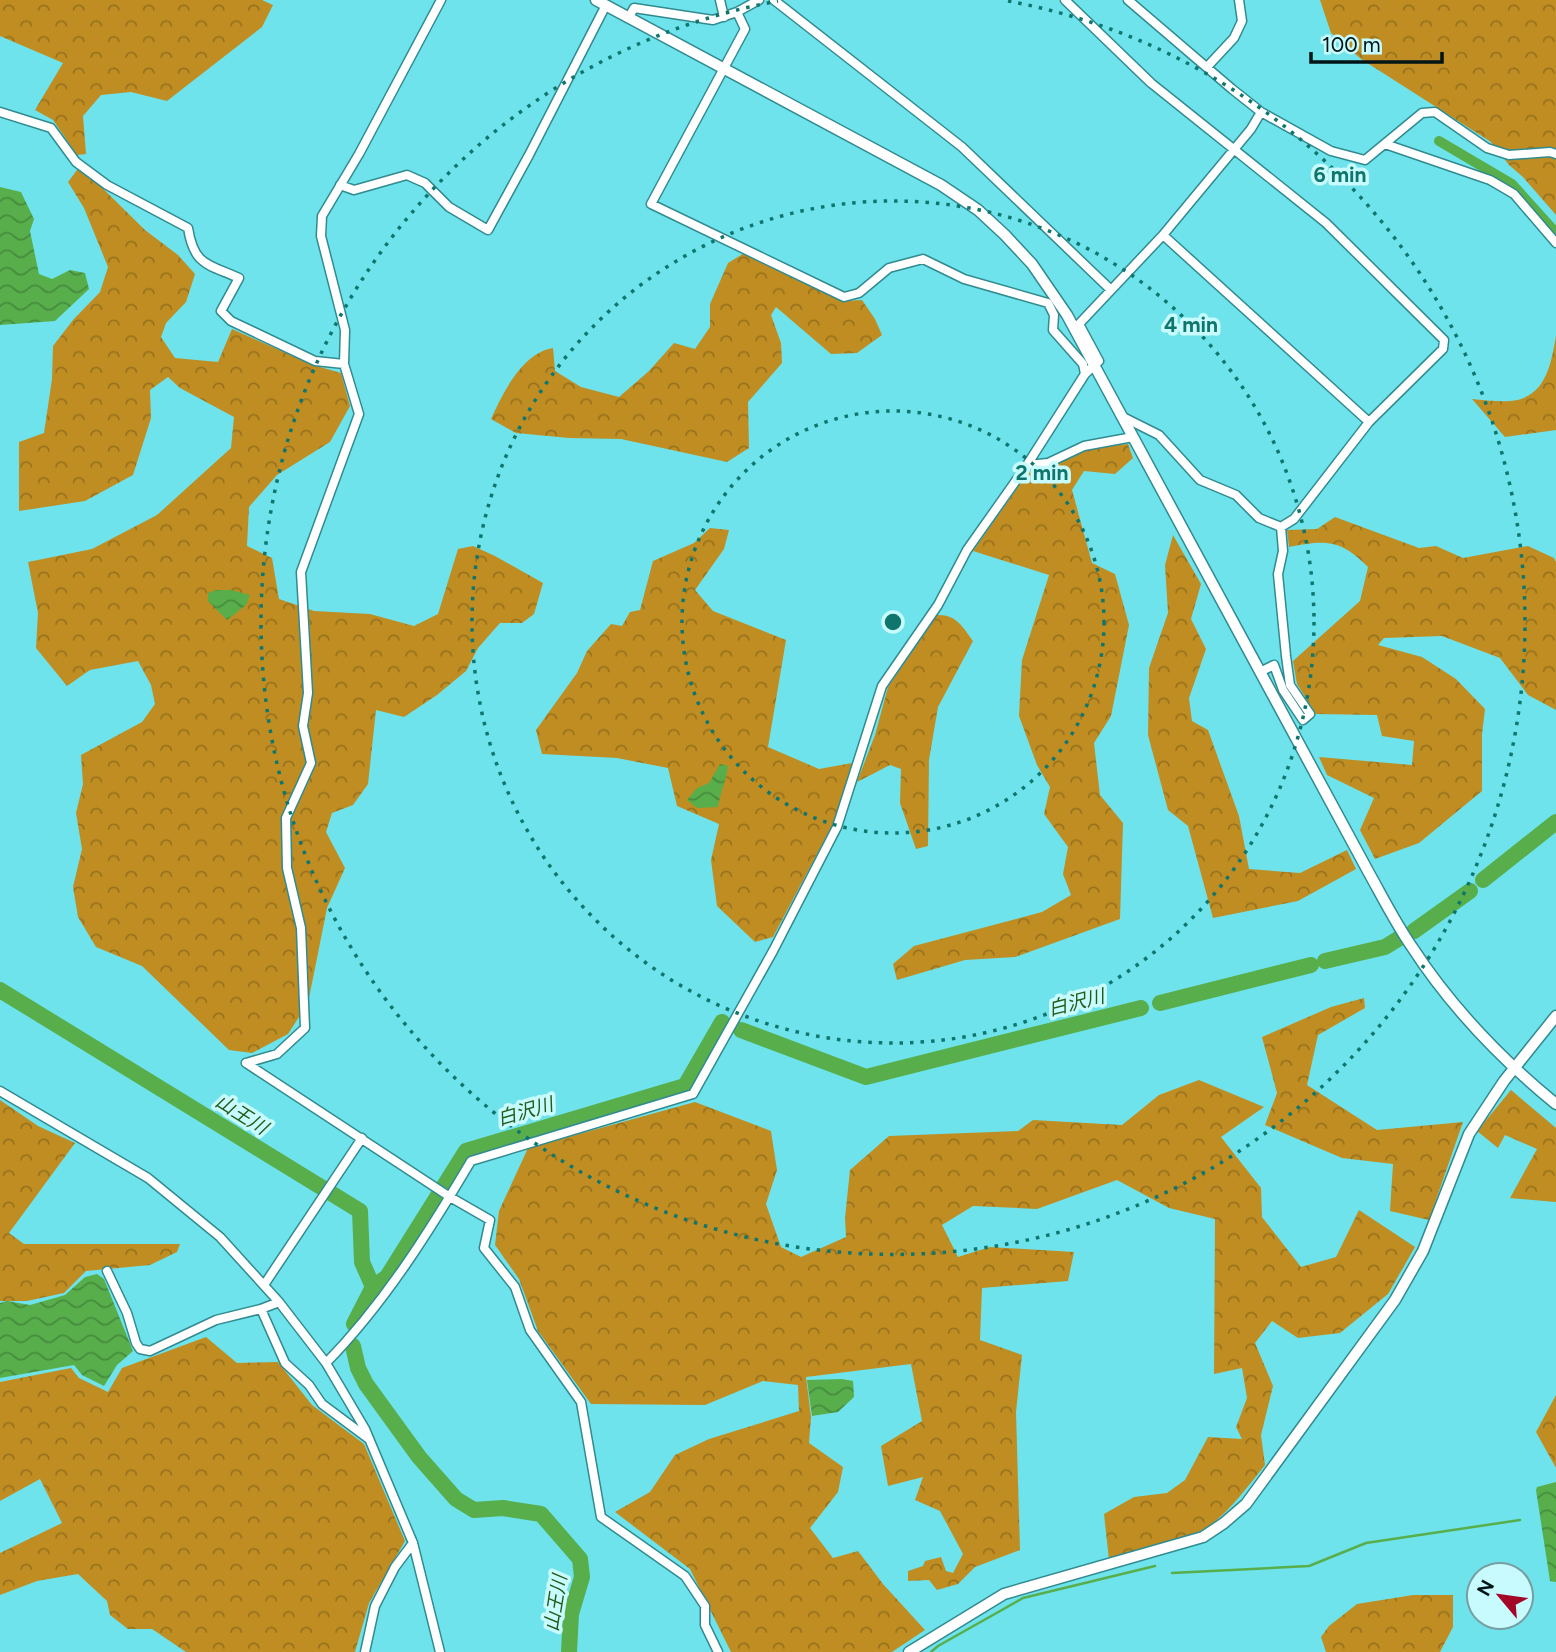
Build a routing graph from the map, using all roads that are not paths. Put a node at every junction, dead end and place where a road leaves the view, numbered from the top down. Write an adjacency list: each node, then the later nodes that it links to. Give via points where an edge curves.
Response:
1 (440, 0): 19 (street)
2 (719, 0): 11 (street)
3 (759, 0): 9 (street)
4 (774, 0): 22 (street, via 962,147)
5 (1065, 0): 17 (street, via 1151,83)
6 (1128, 0): 12 (street)
7 (1239, 0): 12 (street, via 1242,21 1234,38)
8 (601, 3): 10 (street); 19 (street, via 488,230 407,175 354,190)
9 (737, 12): 11 (street); 13 (street, via 745,29)
10 (629, 17): 11 (street, via 634,8 705,20); 13 (street)
11 (724, 17)
12 (1207, 67): 15 (street)
13 (724, 68): 24 (street, via 878,149 978,210 1032,264); 25 (street, via 651,204 844,297 859,293 889,268 923,259 964,279 1048,303 1054,315 1053,330 1083,364)
14 (0, 112): 23 (street, via 51,128 76,162 107,185 188,228 200,261 239,278 221,311 231,321 315,361)
15 (1261, 112): 16 (street, via 1331,151 1365,160); 17 (street)
16 (1385, 144): 18 (street, via 1422,113 1435,112 1487,148 1509,155); 21 (street, via 1490,180 1514,194)
17 (1234, 149): 20 (street); 27 (street, via 1326,223 1444,340 1443,349)
18 (1556, 154)
19 (340, 185): 23 (street, via 322,216 320,236 345,330)
20 (1163, 235): 22 (street); 27 (street)
21 (1556, 243)
22 (1111, 289): 24 (street, via 1079,324 1100,361)
23 (344, 364): 36 (street, via 359,414 301,572 308,693 303,726 311,763 286,818 287,868 301,928 305,1028 277,1054 246,1063)
24 (1094, 366): 25 (street); 26 (street)
25 (1085, 374): 29 (street)
26 (1121, 416): 28 (street); 30 (street, via 1158,435 1199,480 1236,495 1259,517)
27 (1369, 422): 30 (street, via 1294,519)
28 (1133, 437): 29 (street, via 1084,446 1048,463); 31 (street)
29 (1027, 465): 37 (street, via 967,550 938,605 882,687 837,827 693,1094 471,1161)
30 (1281, 527): 31 (street, via 1283,551 1278,574 1290,685 1310,713 1303,720 1283,690 1274,665)
31 (1260, 672): 33 (street, via 1412,947 1456,1007)
32 (1556, 1016): 33 (street)
33 (1514, 1069): 35 (street); 48 (street, via 1469,1133 1423,1251 1395,1300 1246,1504 1203,1537 1004,1594)
34 (0, 1091): 39 (street, via 148,1178 220,1237)
35 (1556, 1104)
36 (362, 1138): 37 (street); 39 (street)
37 (450, 1197): 42 (street, via 384,1297); 47 (street, via 490,1220 484,1248 515,1287 530,1329 581,1402 601,1517 685,1576 705,1606 705,1625)
38 (107, 1272): 41 (street, via 140,1349 150,1351 216,1320)
39 (264, 1285): 40 (street)
40 (279, 1301): 41 (street); 42 (street)
41 (261, 1310): 43 (street, via 285,1363 322,1404)
42 (327, 1363): 43 (street)
43 (369, 1439): 44 (street)
44 (413, 1543): 45 (street, via 375,1606); 46 (street)
45 (365, 1652)
46 (440, 1652)
47 (718, 1652)
48 (909, 1652)

